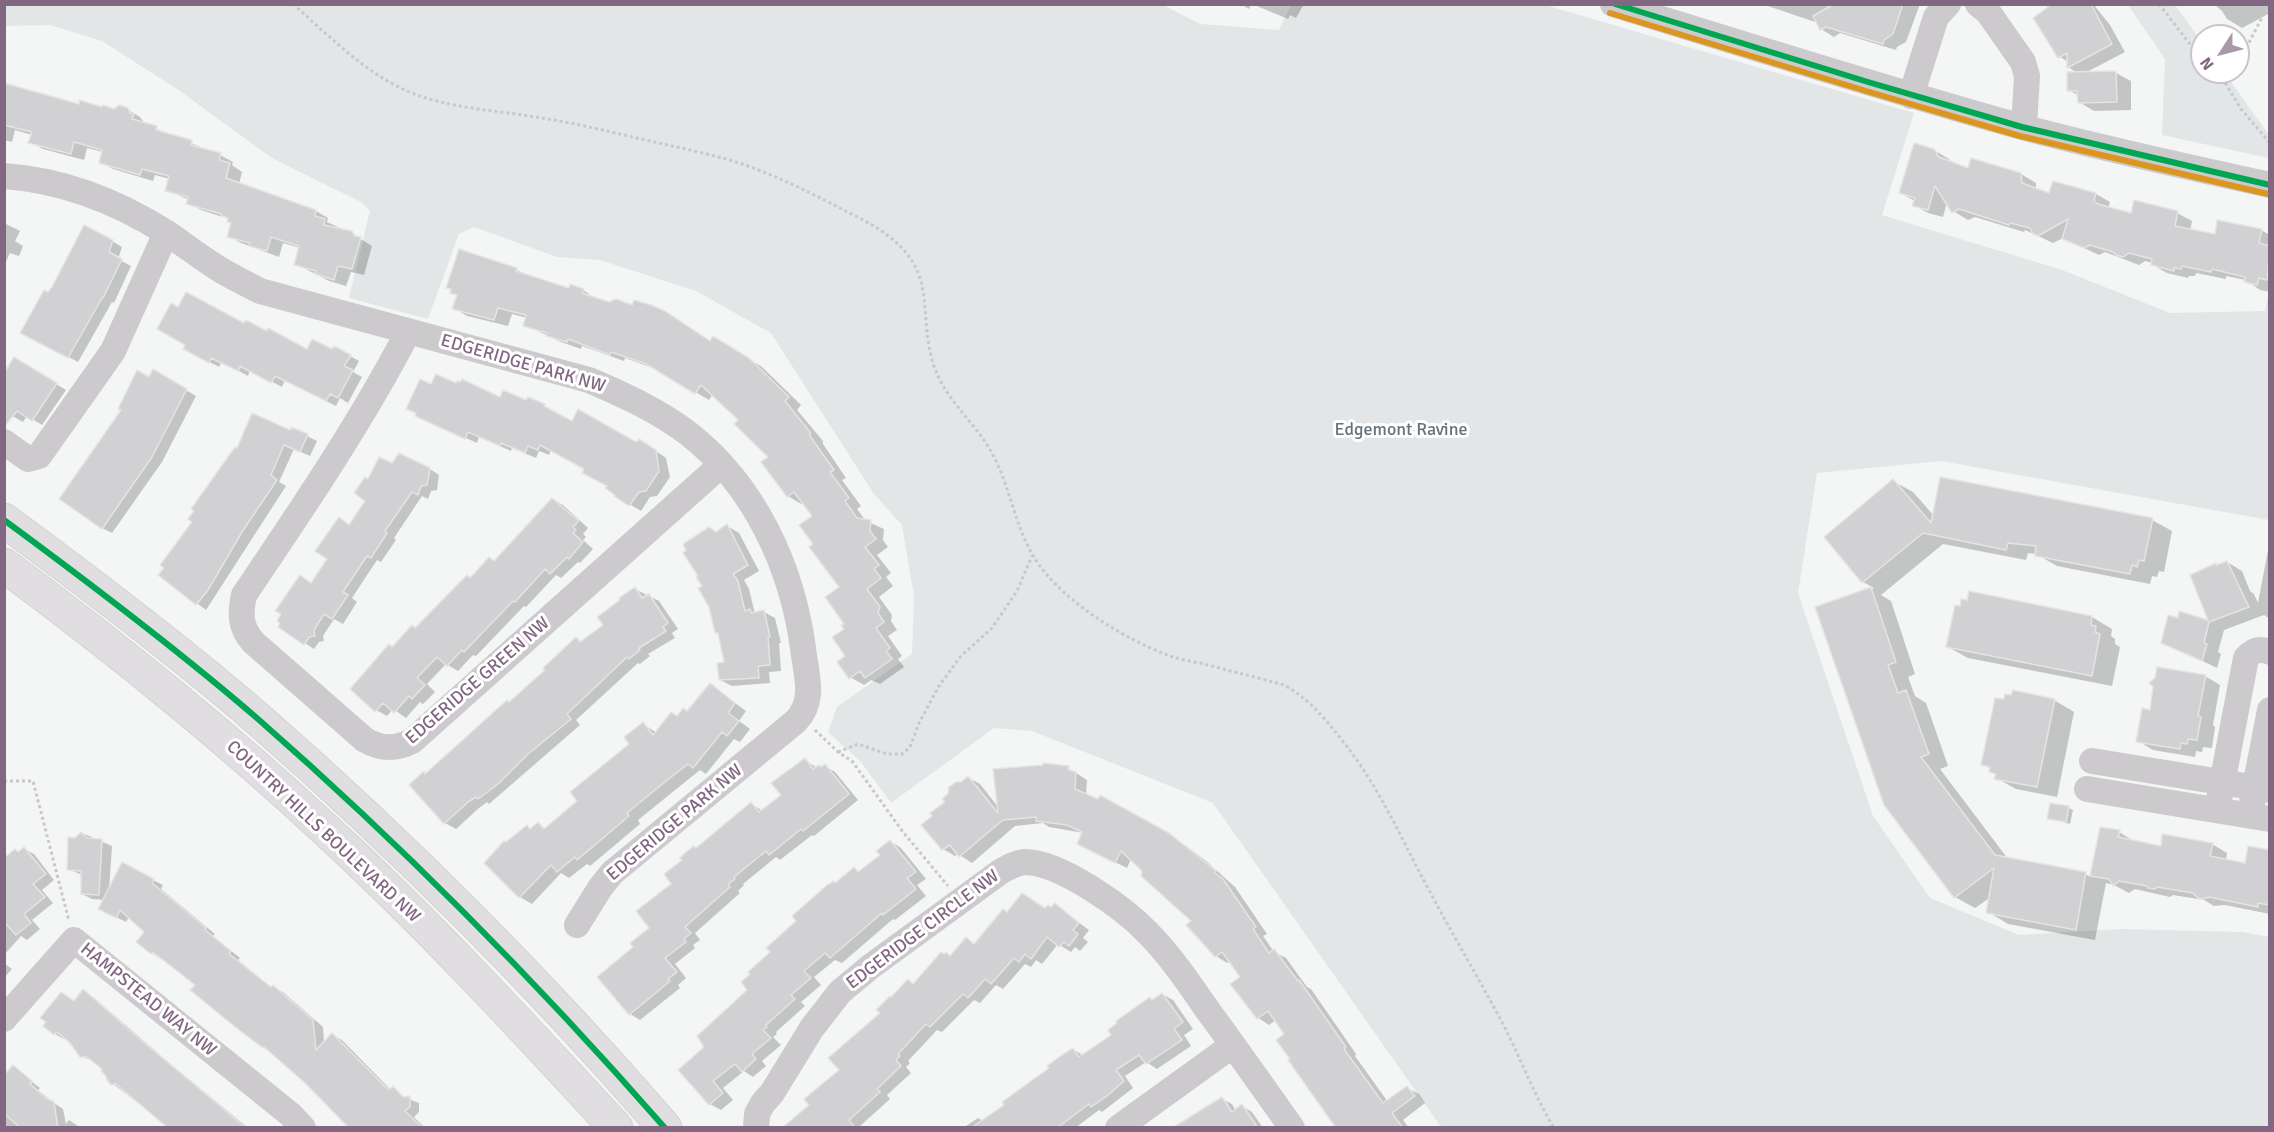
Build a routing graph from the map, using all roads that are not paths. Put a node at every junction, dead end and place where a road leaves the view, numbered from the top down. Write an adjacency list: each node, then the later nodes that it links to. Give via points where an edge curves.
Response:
1 (1613, 4): 4 (street)
2 (1948, 4): 4 (street, via 1936,17)
3 (1978, 4): 5 (street, via 2023,62 2027,76)
4 (1911, 96): 5 (street)
5 (2024, 128): 7 (street)
6 (4, 176): 8 (street, EDGERIDGE PARK NW, via 80,190)
7 (2270, 185)
8 (166, 233): 9 (street, EDGERIDGE PARK NW, via 260,291); 10 (street, via 113,351 39,456 28,459)
9 (408, 332): 11 (street, EDGERIDGE PARK NW, via 589,380 626,395 690,435); 11 (street, EDGERIDGE GREEN NW, via 380,386 244,595 241,607 242,626 254,642 373,744 393,748 412,741)
10 (4, 442)
11 (721, 465): 22 (street, EDGERIDGE PARK NW, via 753,504 778,551 793,597 808,705 796,722 612,873)
12 (4, 520): 27 (main road, COUNTRY HILLS BOULEVARD NW, via 149,630 318,773 496,945)
13 (4, 565): 26 (main road, COUNTRY HILLS BOULEVARD NW, via 159,685 327,831 503,1006)
14 (2270, 652): 17 (street, via 2254,651 2246,658)
15 (2270, 710): 19 (street)
16 (2092, 761): 17 (street)
17 (2222, 782): 19 (street); 20 (street)
18 (2087, 789): 20 (street)
19 (2262, 789): 21 (street)
20 (2217, 810): 21 (street)
21 (2260, 817)
22 (577, 925)
23 (4, 1019): 25 (street, HAMPSTEAD WAY NW, via 74,940)
24 (1233, 1045): 28 (street, EDGERIDGE CIRCLE NW, via 1177,966 1122,909 1066,875 1036,863 1016,864 840,992 763,1103); 29 (street); 30 (street, EDGERIDGE CIRCLE NW)
25 (303, 1128)
26 (616, 1128)
27 (665, 1128)
28 (756, 1128)
29 (1118, 1128)
30 (1292, 1128)

